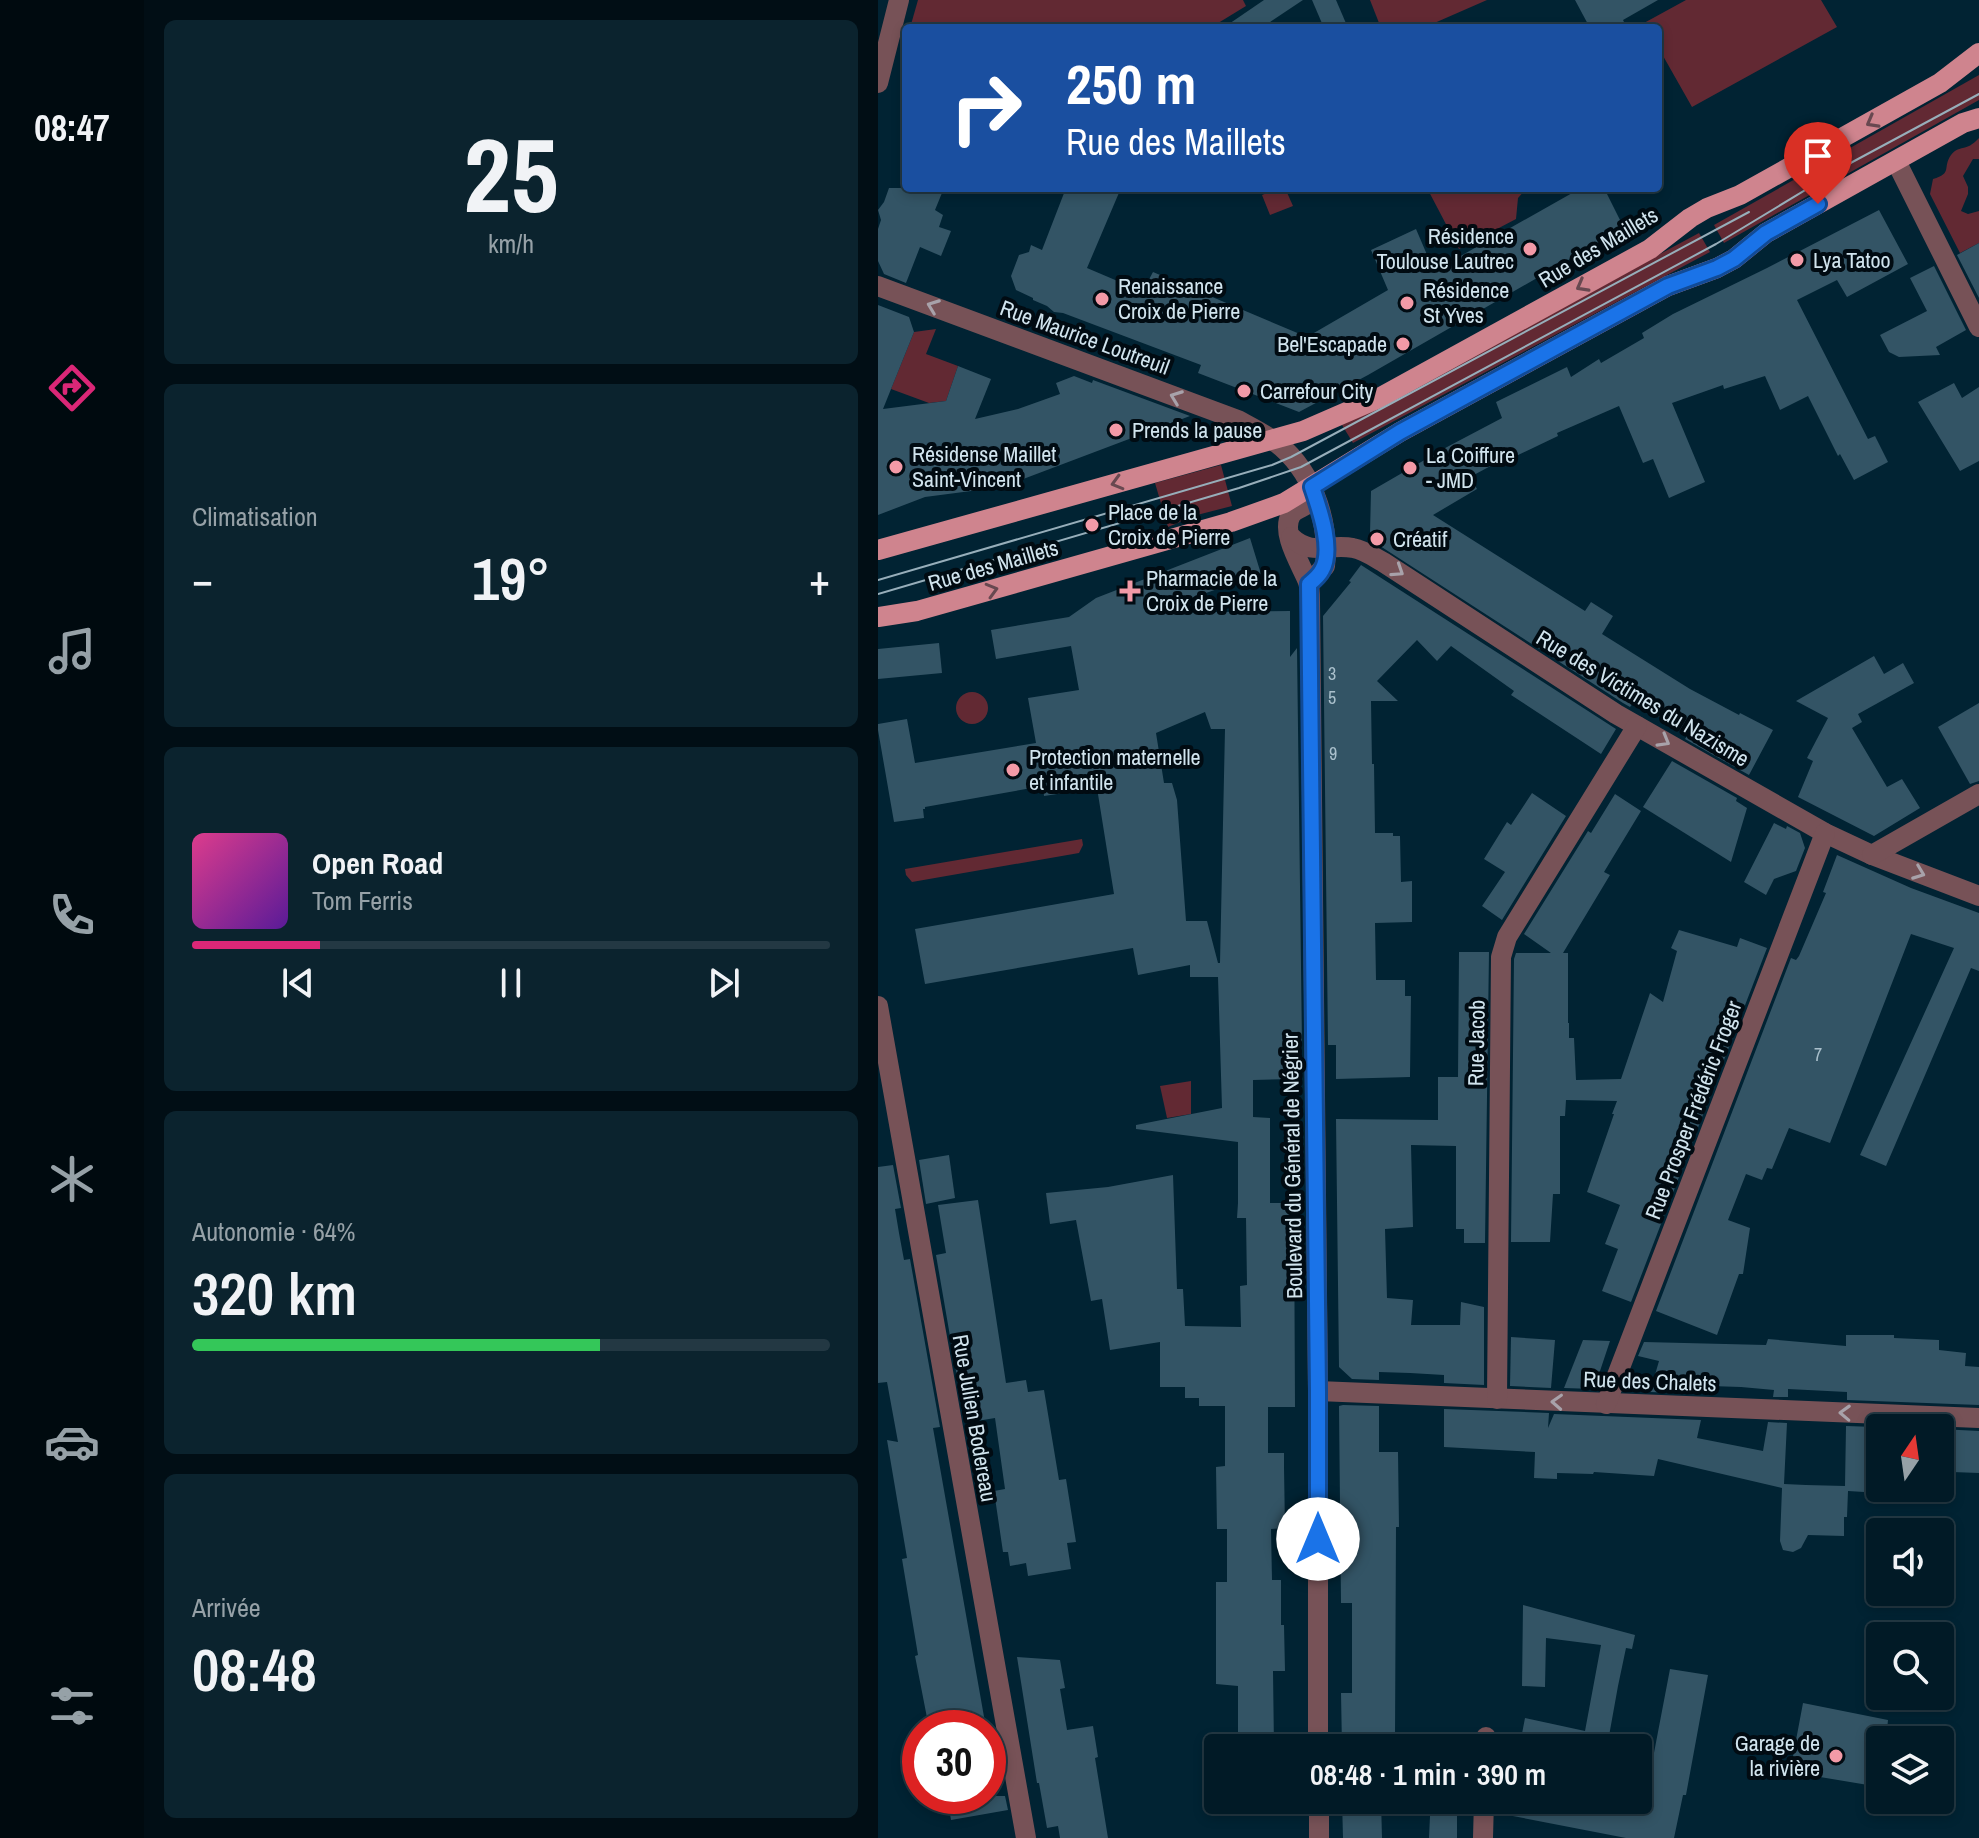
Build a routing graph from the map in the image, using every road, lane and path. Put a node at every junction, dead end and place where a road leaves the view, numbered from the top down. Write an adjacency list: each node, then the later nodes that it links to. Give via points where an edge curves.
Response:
1 (899, 0): 3 (street)
2 (1979, 53): 8 (main road, Rue des Maillets, one-way to 8, via 1940,83 1740,195 1707,208 1650,249 1379,398)
3 (878, 83)
4 (1979, 118): 5 (main road, Rue des Maillets)
5 (1896, 161): 7 (street); 9 (main road, Rue des Maillets, via 1766,233 1734,259 1668,286 1400,432)
6 (878, 286): 8 (street, Rue Maurice Loutreuil, one-way to 6, via 1238,420)
7 (1979, 327)
8 (1273, 440): 9 (street, via 1301,467); 13 (main road, Rue des Maillets, one-way to 13)
9 (1312, 487): 10 (main road, Rue des Maillets); 11 (street, via 1306,505 1291,514); 12 (street)
10 (1258, 513): 11 (street, via 1281,511); 15 (main road, Rue des Maillets, one-way to 10, via 917,611)
11 (1289, 530): 12 (street, Rue des Victimes du Nazisme, via 1302,546); 14 (street, Boulevard du Général de Négrier)
12 (1326, 548): 14 (street, Boulevard du Général de Négrier, via 1325,566); 16 (street, Rue des Victimes du Nazisme, one-way to 16, via 1352,548 1383,562)
13 (878, 550)
14 (1309, 584): 22 (street, Boulevard du Général de Négrier)
15 (878, 617)
16 (1637, 726): 18 (street, Rue des Victimes du Nazisme, one-way to 18); 23 (street, Rue Jacob, via 1507,937 1501,957)
17 (1979, 794): 19 (street)
18 (1825, 833): 19 (street, Rue des Victimes du Nazisme); 24 (street, Rue Prosper Frédéric Froger)
19 (1872, 855): 20 (street, Rue des Victimes du Nazisme, one-way to 20)
20 (1979, 896)
21 (878, 1006): 29 (street, Rue Julien Bodereau)
22 (1318, 1391): 23 (street, Rue des Chalets); 26 (street, Boulevard du Général de Négrier)
23 (1497, 1399): 24 (street, Rue des Chalets, one-way to 23)
24 (1606, 1404): 25 (street, Rue des Chalets, one-way to 24)
25 (1979, 1418)
26 (1318, 1734)
27 (1319, 1814): 30 (street)
28 (1484, 1814): 31 (street)
29 (1026, 1838)
30 (1319, 1838)
31 (1483, 1838)

